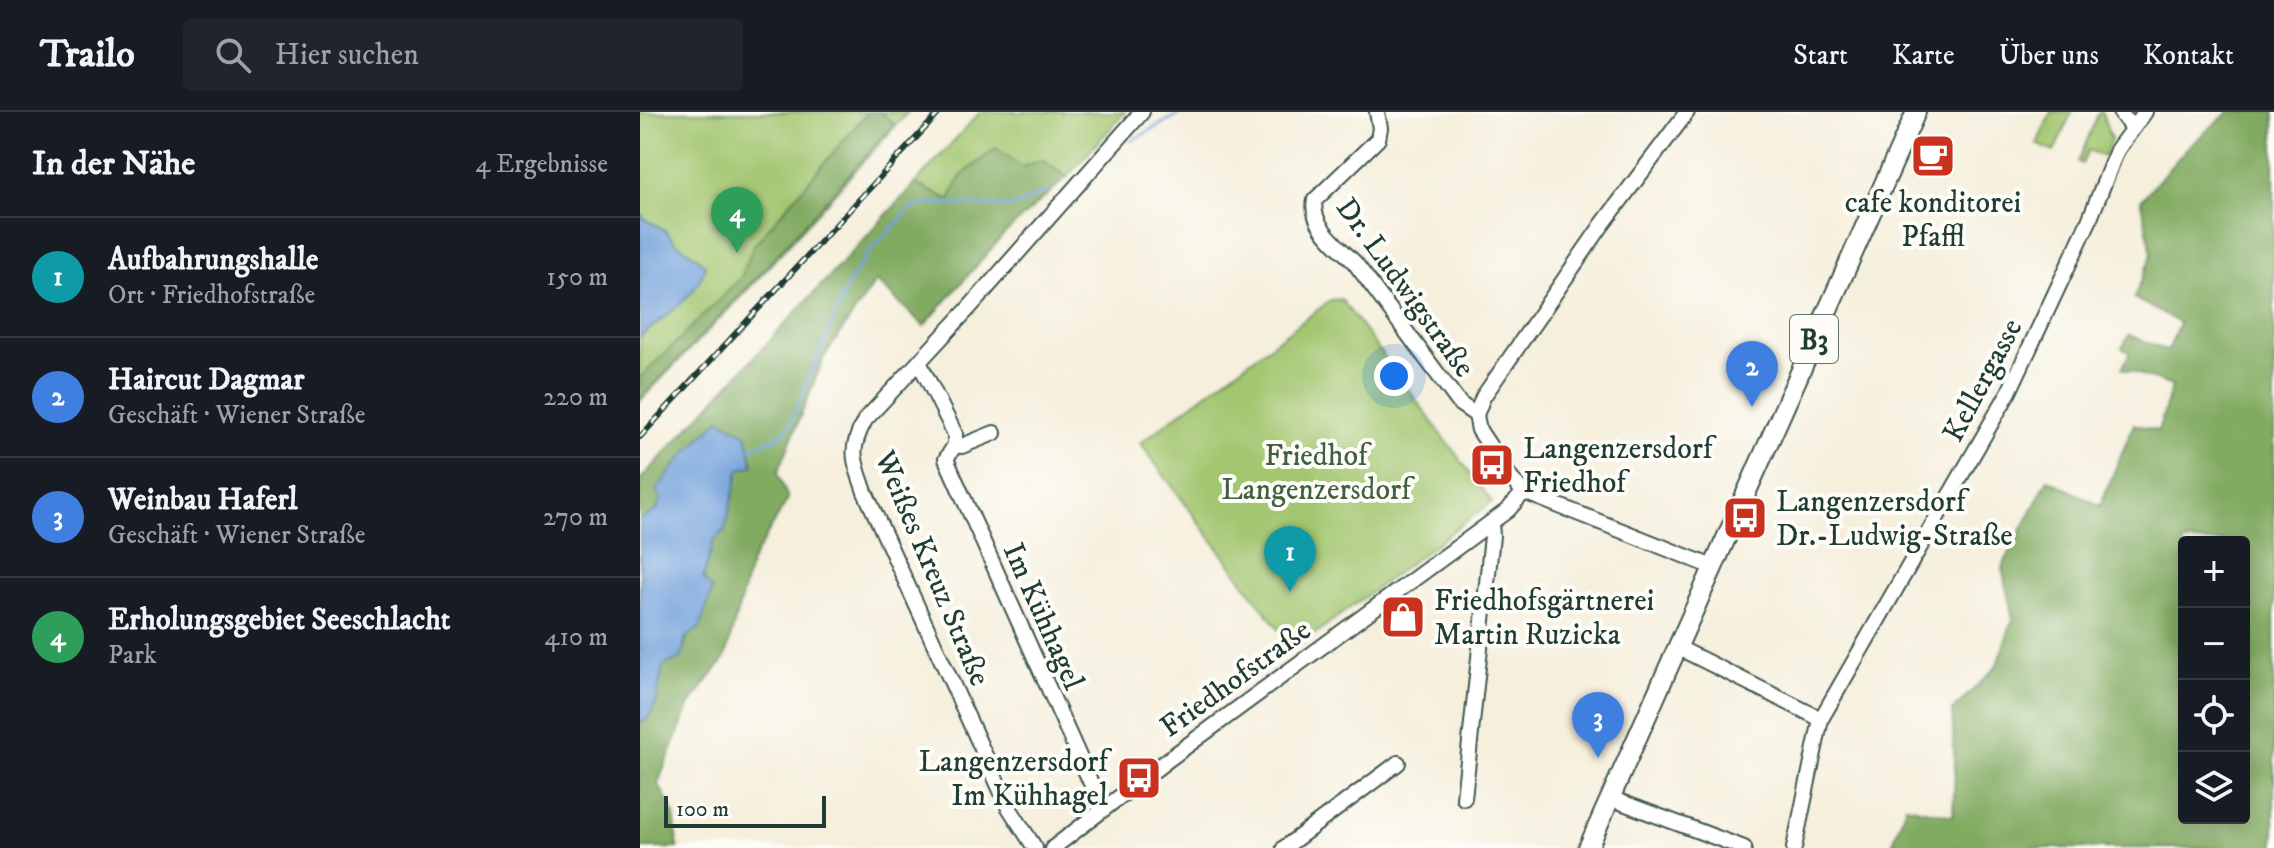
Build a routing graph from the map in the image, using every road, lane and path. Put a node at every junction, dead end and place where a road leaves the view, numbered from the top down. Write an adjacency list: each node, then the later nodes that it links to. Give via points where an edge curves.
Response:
1 (1142, 112): 8 (street, Weißes Kreuz Straße)
2 (1377, 112): 9 (street, Dr. Ludwigstraße, via 1385,140 1315,200 1314,215 1460,404)
3 (1687, 112): 9 (street, via 1575,263)
4 (1916, 112): 14 (main road, B3)
5 (2120, 112): 7 (street)
6 (2145, 112): 7 (street, Kellergasse)
7 (2131, 127): 16 (street, Kellergasse, via 2009,392)
8 (919, 362): 11 (street, Im Kühhagel, via 955,434); 21 (street, Weißes Kreuz Straße, via 865,420 854,439 853,457 1008,806)
9 (1476, 415): 12 (street, via 1488,445)
10 (994, 433): 11 (street)
11 (955, 445): 20 (street, Im Kühhagel, via 946,459)
12 (1524, 492): 13 (street, Friedhofstraße); 14 (street)
13 (1491, 522): 18 (street); 20 (street, Friedhofstraße)
14 (1713, 567): 15 (main road, B3)
15 (1677, 647): 16 (street); 19 (main road, B3)
16 (1821, 719): 26 (street, Kellergasse)
17 (1398, 763): 23 (street)
18 (1464, 798)
19 (1610, 798): 24 (main road, B3); 25 (street)
20 (1103, 810): 22 (street, Friedhofstraße)
21 (1035, 848)
22 (1053, 848)
23 (1284, 848)
24 (1588, 848)
25 (1744, 848)
26 (1794, 848)

